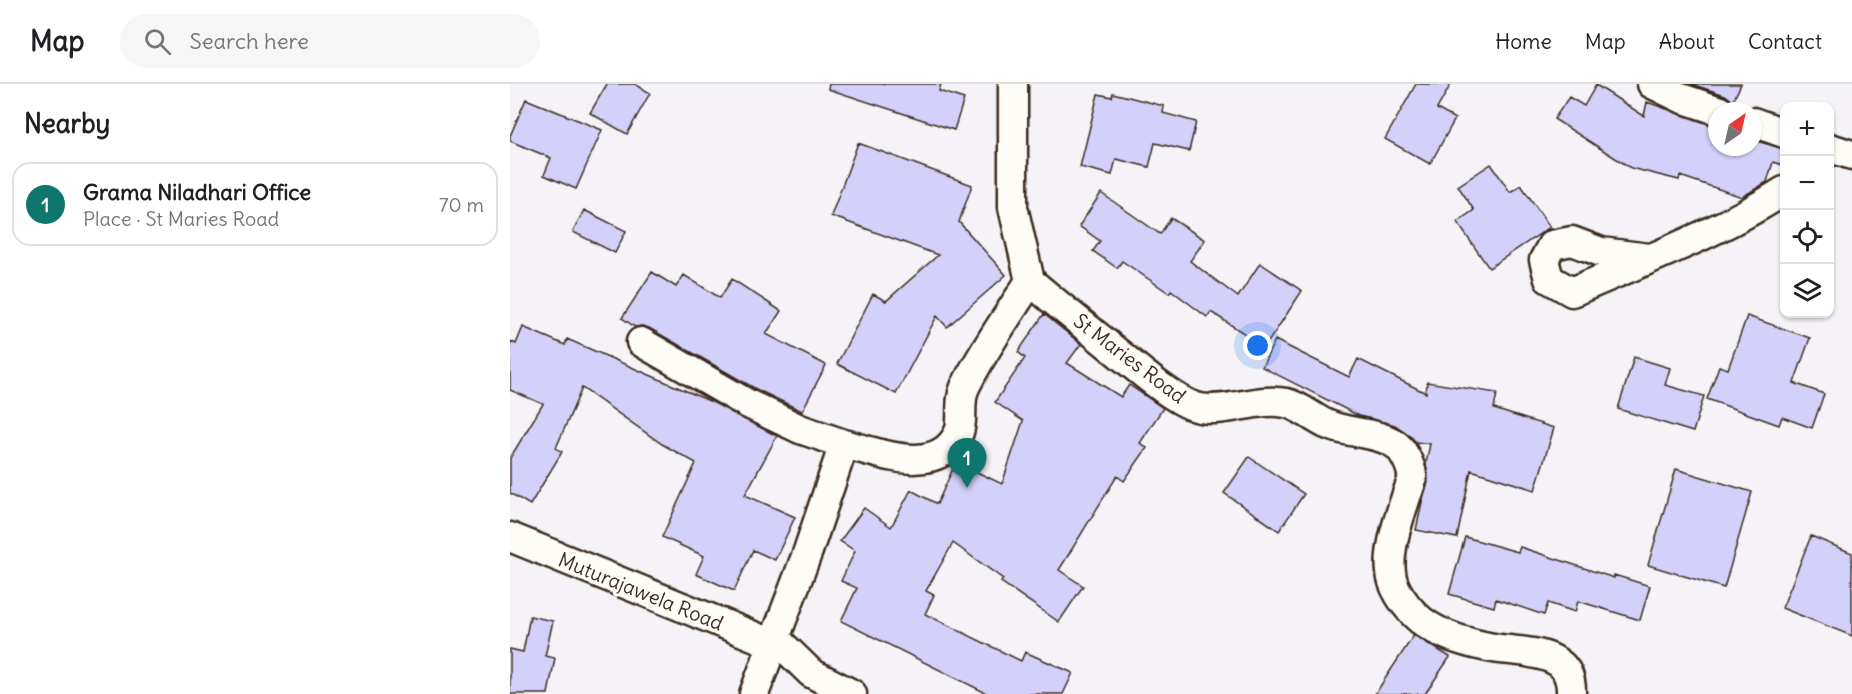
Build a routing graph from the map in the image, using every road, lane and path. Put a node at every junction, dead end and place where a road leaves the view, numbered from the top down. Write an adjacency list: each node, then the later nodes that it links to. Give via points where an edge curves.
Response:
1 (1013, 84): 8 (street, via 1013,207)
2 (1653, 84): 3 (street)
3 (1708, 107)
4 (1762, 125): 5 (street)
5 (1780, 131)
6 (1780, 194): 7 (street)
7 (1649, 258)
8 (1030, 281): 10 (street, via 975,367 960,401 960,429 940,454 913,460); 15 (street, St Maries Road, via 1171,394 1200,408 1286,403 1327,424 1396,444 1412,476 1395,533 1391,572 1399,595 1415,616 1437,631 1488,647 1541,654 1558,661 1567,671)
9 (641, 342): 10 (street, via 748,404 800,429)
10 (844, 444): 12 (street)
11 (510, 537): 12 (street, Muturajawela Road)
12 (774, 641): 13 (street); 14 (street, via 811,673)
13 (754, 694)
14 (852, 694)
15 (1571, 694)

